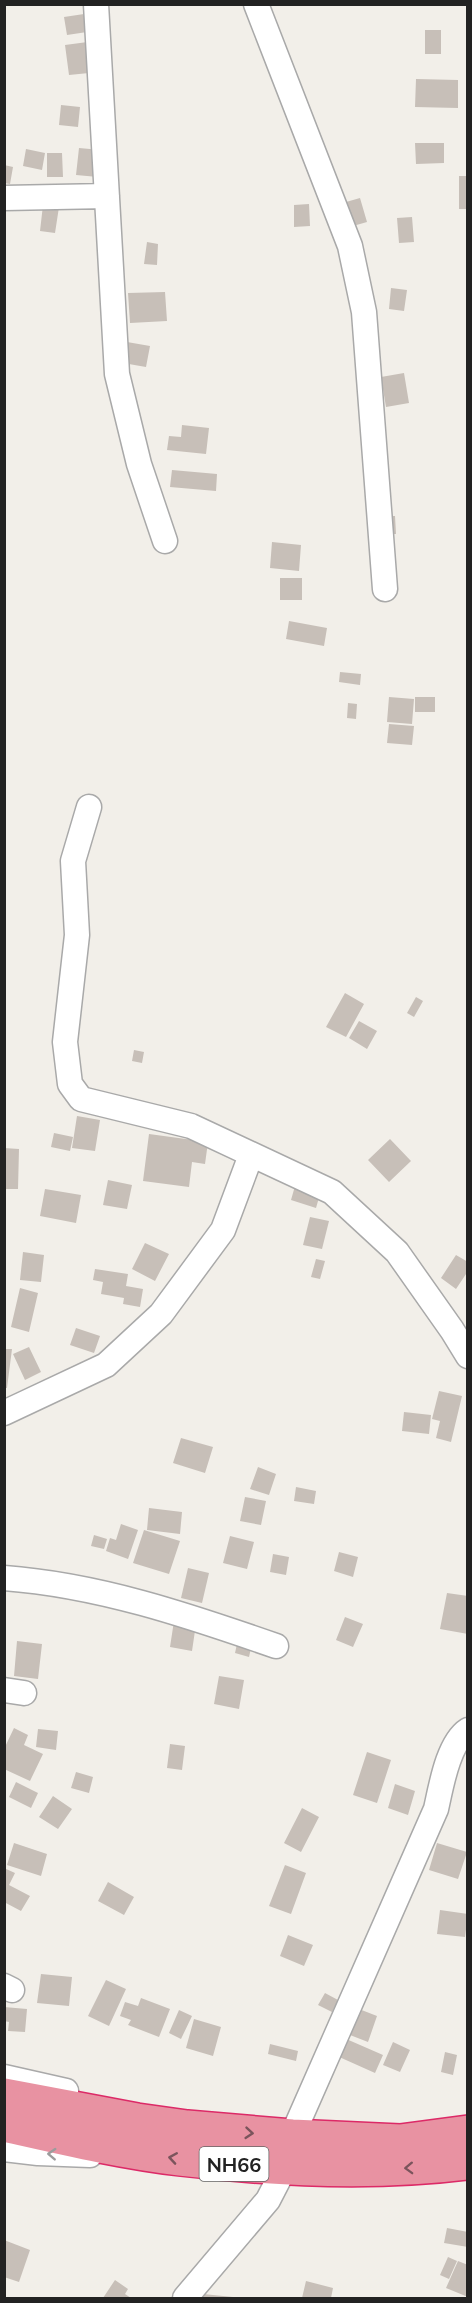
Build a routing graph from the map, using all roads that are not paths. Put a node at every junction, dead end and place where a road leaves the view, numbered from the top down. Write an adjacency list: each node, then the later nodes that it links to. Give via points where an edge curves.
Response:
1 (96, 4): 3 (street)
2 (256, 4): 6 (street, via 350,246 364,312)
3 (107, 196): 4 (street); 5 (street, via 117,374 139,464)
4 (4, 198)
5 (165, 541)
6 (385, 589)
7 (89, 807): 8 (street, via 73,861 77,935 65,1042 70,1084 81,1099 191,1126)
8 (251, 1155): 9 (street, via 332,1192 397,1252); 10 (street, via 223,1230 161,1314 106,1365)
9 (468, 1356)
10 (4, 1413)
11 (4, 1578): 12 (street, via 49,1581 181,1612)
12 (276, 1646)
13 (468, 1730): 19 (street, via 456,1744 436,1809)
14 (4, 2077): 18 (street, via 95,2098)
15 (4, 2095): 18 (highway, NH66)
16 (4, 2125): 18 (highway, NH66)
17 (468, 2132): 19 (highway, NH66, via 400,2141)
18 (134, 2135): 19 (highway, NH66, one-way to 19, via 187,2127); 20 (street, one-way to 20, via 83,2156); 22 (highway, NH66, one-way to 18, via 178,2159)
19 (292, 2136)
20 (4, 2149)
21 (468, 2163): 22 (highway, NH66, one-way to 22, via 441,2167)
22 (284, 2169): 23 (street, via 268,2200)
23 (185, 2298)

